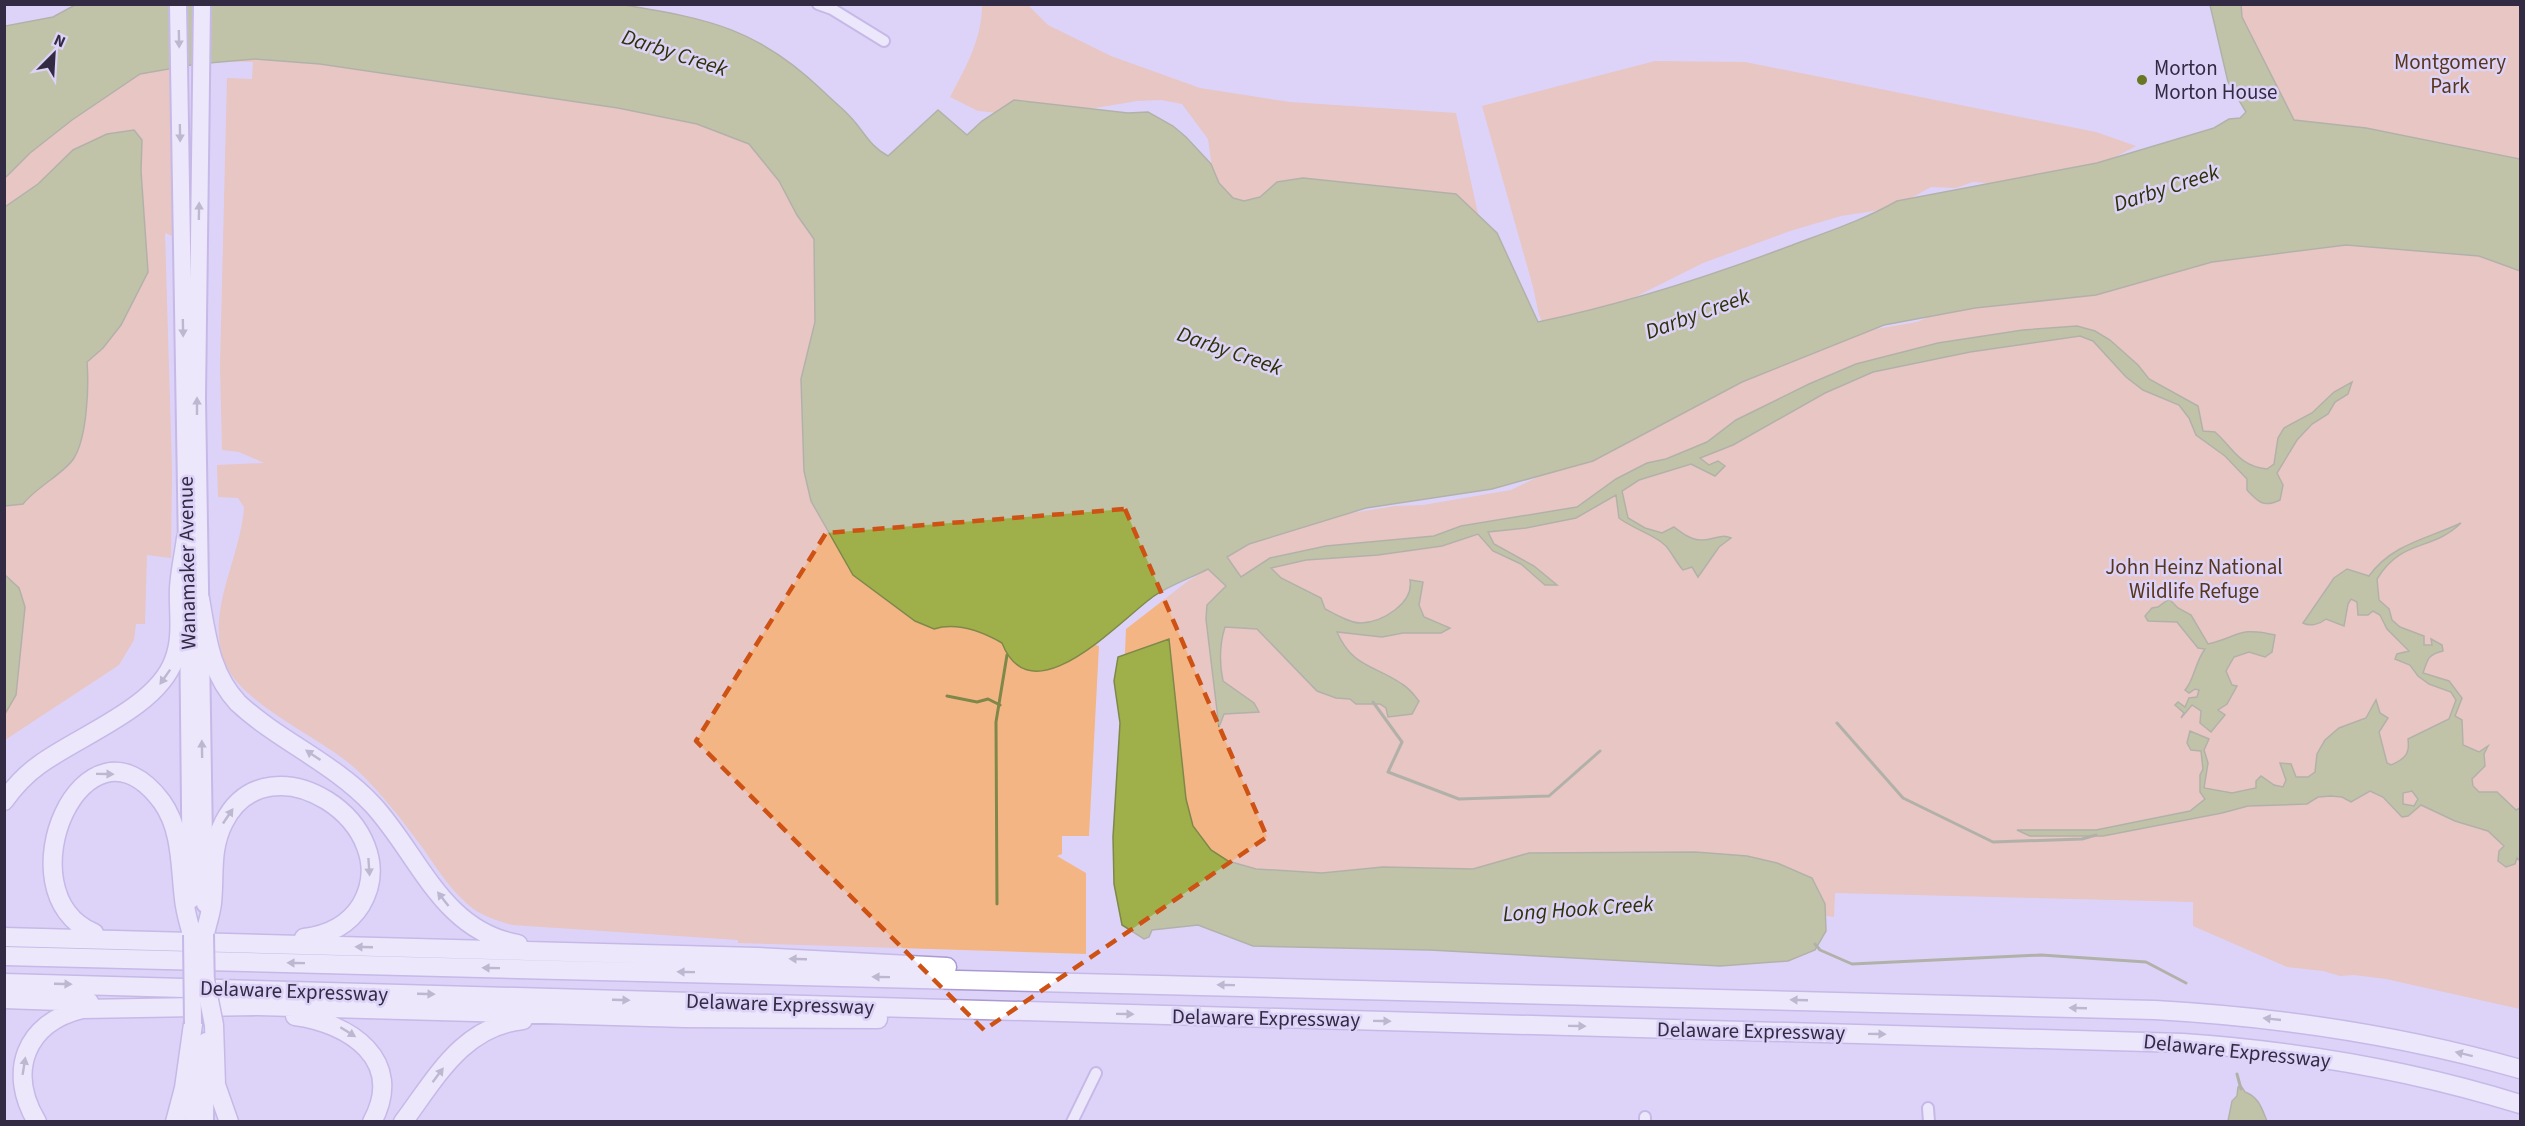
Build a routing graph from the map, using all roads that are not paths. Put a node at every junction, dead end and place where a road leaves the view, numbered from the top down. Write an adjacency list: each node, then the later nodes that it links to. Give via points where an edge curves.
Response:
1 (178, 4): 6 (main road, Wanamaker Avenue, one-way to 6)
2 (202, 4): 7 (main road, Wanamaker Avenue, one-way to 2, via 197,363)
3 (818, 4): 4 (street)
4 (832, 7): 5 (street)
5 (884, 41)
6 (186, 538): 9 (highway, one-way to 9, via 179,586 179,640 166,676 123,712 41,763); 11 (main road, Wanamaker Avenue)
7 (200, 598): 11 (main road, Wanamaker Avenue, one-way to 7); 15 (highway, one-way to 7, via 506,941 462,920 365,797 331,767 249,712 231,695 210,656)
8 (60, 786): 11 (highway, one-way to 11, via 88,775 108,774 136,780 156,796 173,825 184,901)
9 (4, 801)
10 (47, 916): 13 (highway, via 85,931)
11 (199, 934): 14 (highway, one-way to 14, via 212,903 215,848 225,820 238,803 259,790 278,786 299,788 328,800 349,819 367,852 369,882 359,907 346,923 326,933); 17 (main road, Wanamaker Avenue, bridge); 25 (main road, Wanamaker Avenue, bridge)
12 (4, 937): 13 (highway)
13 (149, 941): 14 (highway)
14 (236, 944): 15 (highway, one-way to 14)
15 (591, 953): 19 (highway, one-way to 15, via 887,963)
16 (4, 956): 19 (highway, Delaware Expressway, one-way to 16)
17 (205, 980): 25 (highway, bridge)
18 (4, 983): 23 (highway, Delaware Expressway, one-way to 23)
19 (1129, 983): 26 (highway, Delaware Expressway, one-way to 19, via 2359,1032 2189,1012)
20 (4, 999): 21 (highway)
21 (154, 1006): 22 (highway); 30 (highway, one-way to 21, via 25,1094 22,1074 27,1051 43,1028 58,1017 82,1010)
22 (231, 1007): 24 (highway); 35 (highway, one-way to 35, via 319,1020 356,1036 379,1073 380,1098)
23 (1066, 1013): 24 (highway, via 955,1019); 28 (highway, Delaware Expressway, one-way to 28, via 2183,1043 2251,1048 2354,1064)
24 (578, 1014): 36 (highway, one-way to 24, via 454,1054 479,1034 512,1021)
25 (204, 1024): 31 (highway); 32 (main road, Wanamaker Avenue); 33 (main road, Wanamaker Avenue); 34 (highway, via 221,1103)
26 (2520, 1069)
27 (1096, 1073): 37 (street)
28 (2520, 1104)
29 (1928, 1108): 38 (street)
30 (37, 1122)
31 (175, 1122)
32 (193, 1122)
33 (205, 1122)
34 (229, 1122)
35 (372, 1122)
36 (403, 1122)
37 (1072, 1122)
38 (1929, 1122)

